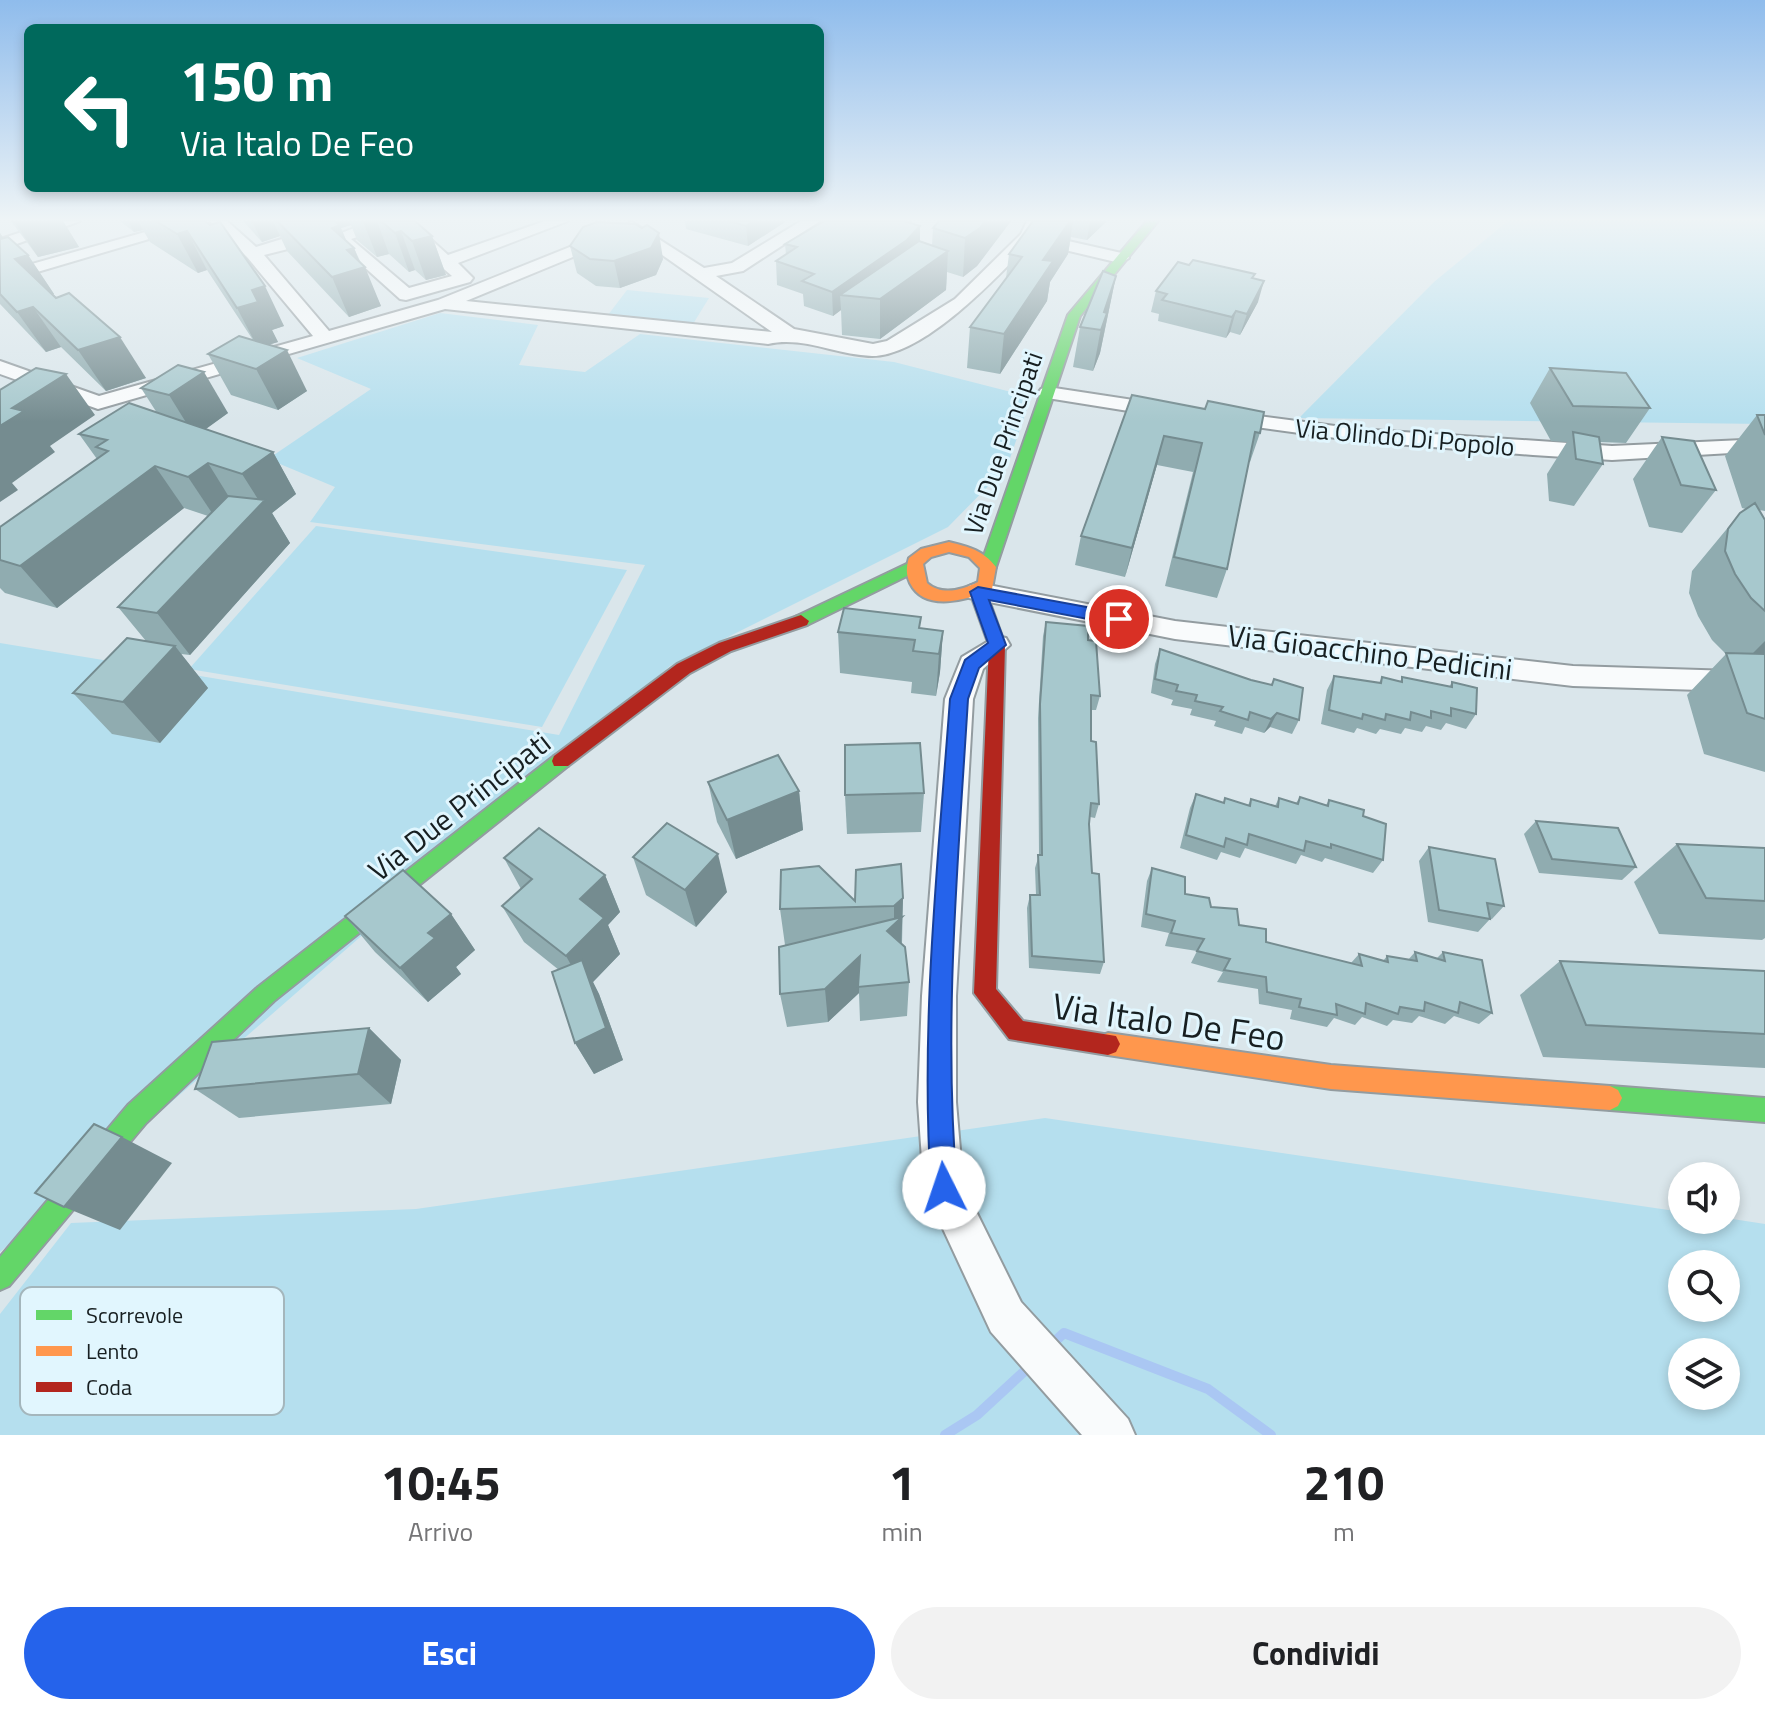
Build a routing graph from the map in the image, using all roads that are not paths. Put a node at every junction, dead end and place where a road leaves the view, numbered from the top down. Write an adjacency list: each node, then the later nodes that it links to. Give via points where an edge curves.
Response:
1 (283, 288): 11 (street)
2 (398, 288): 3 (street, via 406,295)
3 (430, 288)
4 (481, 288): 8 (street)
5 (723, 288): 10 (street)
6 (967, 288): 12 (street, via 961,303 894,345 873,350)
7 (1096, 288): 15 (street, Via Due Principati, via 1074,315)
8 (444, 304): 10 (street, via 768,338); 11 (street)
9 (842, 322): 12 (street)
10 (788, 334): 12 (street)
11 (325, 338): 14 (street)
12 (818, 339)
13 (0, 367): 14 (street, via 98,403)
14 (225, 367): 16 (street)
15 (1048, 393): 17 (street, Via Olindo Di Popolo, via 1358,435 1533,449 1612,453); 18 (street, Via Due Principati)
16 (175, 403)
17 (1765, 445)
18 (1020, 475): 19 (street); 23 (street, Via Due Principati)
19 (990, 506)
20 (970, 527): 21 (street)
21 (949, 547): 22 (street, via 927,552); 23 (street, via 974,553)
22 (913, 566): 25 (street, via 914,580); 28 (street, Via Due Principati)
23 (988, 567): 24 (street, via 986,585)
24 (978, 592): 25 (street, via 958,599); 29 (street, Via Italo De Feo); 30 (street, Via Gioacchino Pedicini, via 1175,630 1573,676)
25 (930, 594): 26 (street)
26 (903, 601)
27 (862, 612): 28 (street)
28 (773, 635): 32 (street, Via Due Principati, via 725,647 680,672 266,994 137,1114)
29 (997, 645): 31 (street, Via Italo De Feo, via 985,993 1017,1031 1331,1077); 33 (street, via 971,664 959,699 939,996 937,1102 944,1188 1006,1317)
30 (1765, 682)
31 (1765, 1110)
32 (0, 1277)
33 (1112, 1435)

